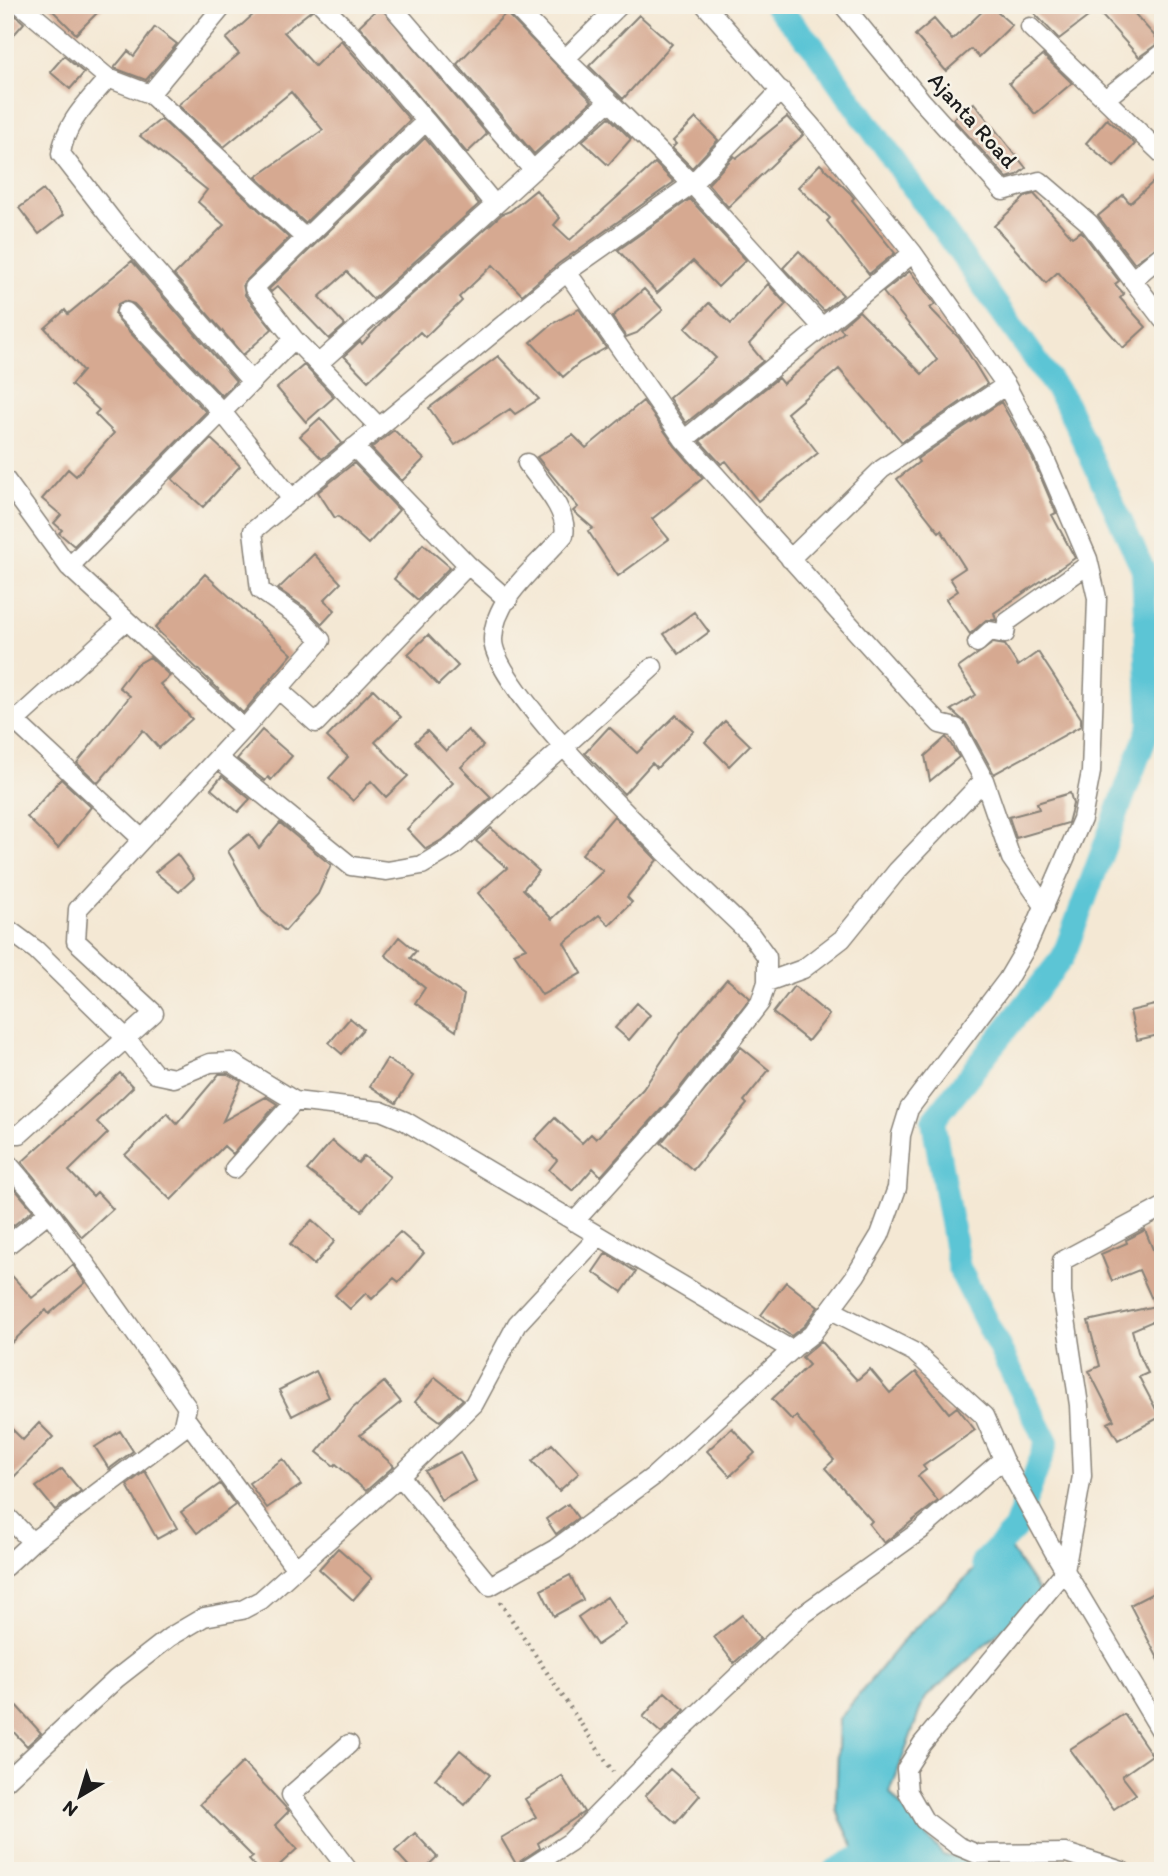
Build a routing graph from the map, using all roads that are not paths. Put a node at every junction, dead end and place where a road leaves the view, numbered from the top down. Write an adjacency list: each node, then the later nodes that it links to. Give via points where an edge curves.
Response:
1 (21, 5): 12 (street)
2 (225, 5): 14 (street)
3 (322, 5): 17 (street)
4 (391, 5): 19 (street)
5 (514, 5): 11 (street)
6 (620, 5): 11 (street)
7 (705, 5): 13 (street)
8 (843, 5): 26 (street, Ajanta Road, via 920,100 1003,191 1040,181 1089,223)
9 (1030, 27): 15 (street)
10 (1163, 53): 15 (street)
11 (565, 59): 16 (street)
12 (108, 78): 14 (street); 32 (street, via 72,120 61,154)
13 (781, 90): 20 (street); 23 (street)
14 (150, 94): 22 (street)
15 (1105, 99): 18 (street)
16 (609, 101): 19 (street); 20 (street)
17 (426, 121): 21 (street); 22 (street)
18 (1163, 155)
19 (533, 170): 21 (street)
20 (692, 184): 25 (street); 29 (street)
21 (495, 205): 31 (street)
22 (305, 238): 30 (street, via 254,288)
23 (913, 253): 29 (street); 33 (street)
24 (1163, 254): 26 (street)
25 (567, 272): 35 (street); 36 (street)
26 (1132, 280): 28 (street, Ajanta Road)
27 (126, 312): 34 (street)
28 (1163, 320)
29 (822, 327): 36 (street)
30 (294, 339): 31 (street); 32 (street)
31 (318, 364): 35 (street)
32 (252, 382): 34 (street)
33 (1006, 385): 41 (street, via 882,470); 42 (street, via 1043,454)
34 (222, 412): 40 (street); 44 (street)
35 (379, 427): 37 (street)
36 (684, 440): 41 (street)
37 (354, 447): 40 (street); 43 (street)
38 (527, 463): 45 (street, via 563,517 565,528 564,535)
39 (5, 479): 44 (street)
40 (292, 499): 49 (street, via 253,531 260,590 300,618 321,640)
41 (790, 559): 53 (street, via 940,724 957,728)
42 (1089, 564): 47 (street, via 1007,622 1005,634 995,630); 55 (street, via 1097,598 1091,772 1082,819)
43 (468, 565): 45 (street); 49 (street, via 316,723)
44 (69, 568): 46 (street)
45 (508, 600): 51 (street, via 492,641 498,660)
46 (126, 620): 50 (street); 54 (street, via 15,721)
47 (977, 643)
48 (653, 667): 51 (street)
49 (279, 690): 50 (street)
50 (244, 729): 52 (street)
51 (561, 747): 52 (street, via 452,847 422,865 387,871 351,866); 57 (street, via 751,935 767,957)
52 (218, 758): 54 (street)
53 (984, 779): 55 (street, via 1011,858); 57 (street, via 897,871 842,940 803,970)
54 (142, 839): 58 (street, via 78,909 76,941 154,1013)
55 (1045, 907): 68 (street, via 991,1005 909,1109 892,1206 874,1245)
56 (5, 927): 58 (street, via 36,950)
57 (767, 982): 65 (street, via 760,1003 698,1084)
58 (126, 1038): 59 (street, via 155,1074 174,1078 210,1063 231,1062); 60 (street, via 20,1134)
59 (295, 1101): 62 (street); 65 (street, via 381,1111 405,1121)
60 (5, 1134)
61 (5, 1160): 64 (street)
62 (234, 1169)
63 (1163, 1207): 77 (street, via 1062,1261 1062,1292 1079,1405 1082,1476)
64 (49, 1212): 67 (street); 70 (street, via 187,1407)
65 (574, 1222): 66 (street)
66 (598, 1237): 69 (street); 72 (street, via 517,1324 474,1404)
67 (5, 1247)
68 (831, 1310): 69 (street); 71 (street, via 914,1352 984,1416)
69 (794, 1348): 72 (street, via 654,1476 555,1549 490,1586)
70 (186, 1419): 74 (street, via 182,1429); 76 (street)
71 (1003, 1459): 77 (street); 82 (street, via 921,1530 801,1616 570,1842)
72 (400, 1476): 76 (street)
73 (5, 1514): 74 (street)
74 (32, 1542): 75 (street)
75 (5, 1567)
76 (296, 1569): 80 (street, via 261,1600 204,1617 170,1637 116,1679)
77 (1065, 1571): 78 (street); 83 (street, via 922,1744 906,1769 908,1792 936,1832 978,1854 1066,1853)
78 (1163, 1735)
79 (349, 1744): 81 (street, via 291,1795)
80 (5, 1782)
81 (349, 1871)
82 (525, 1871)
83 (1122, 1871)

